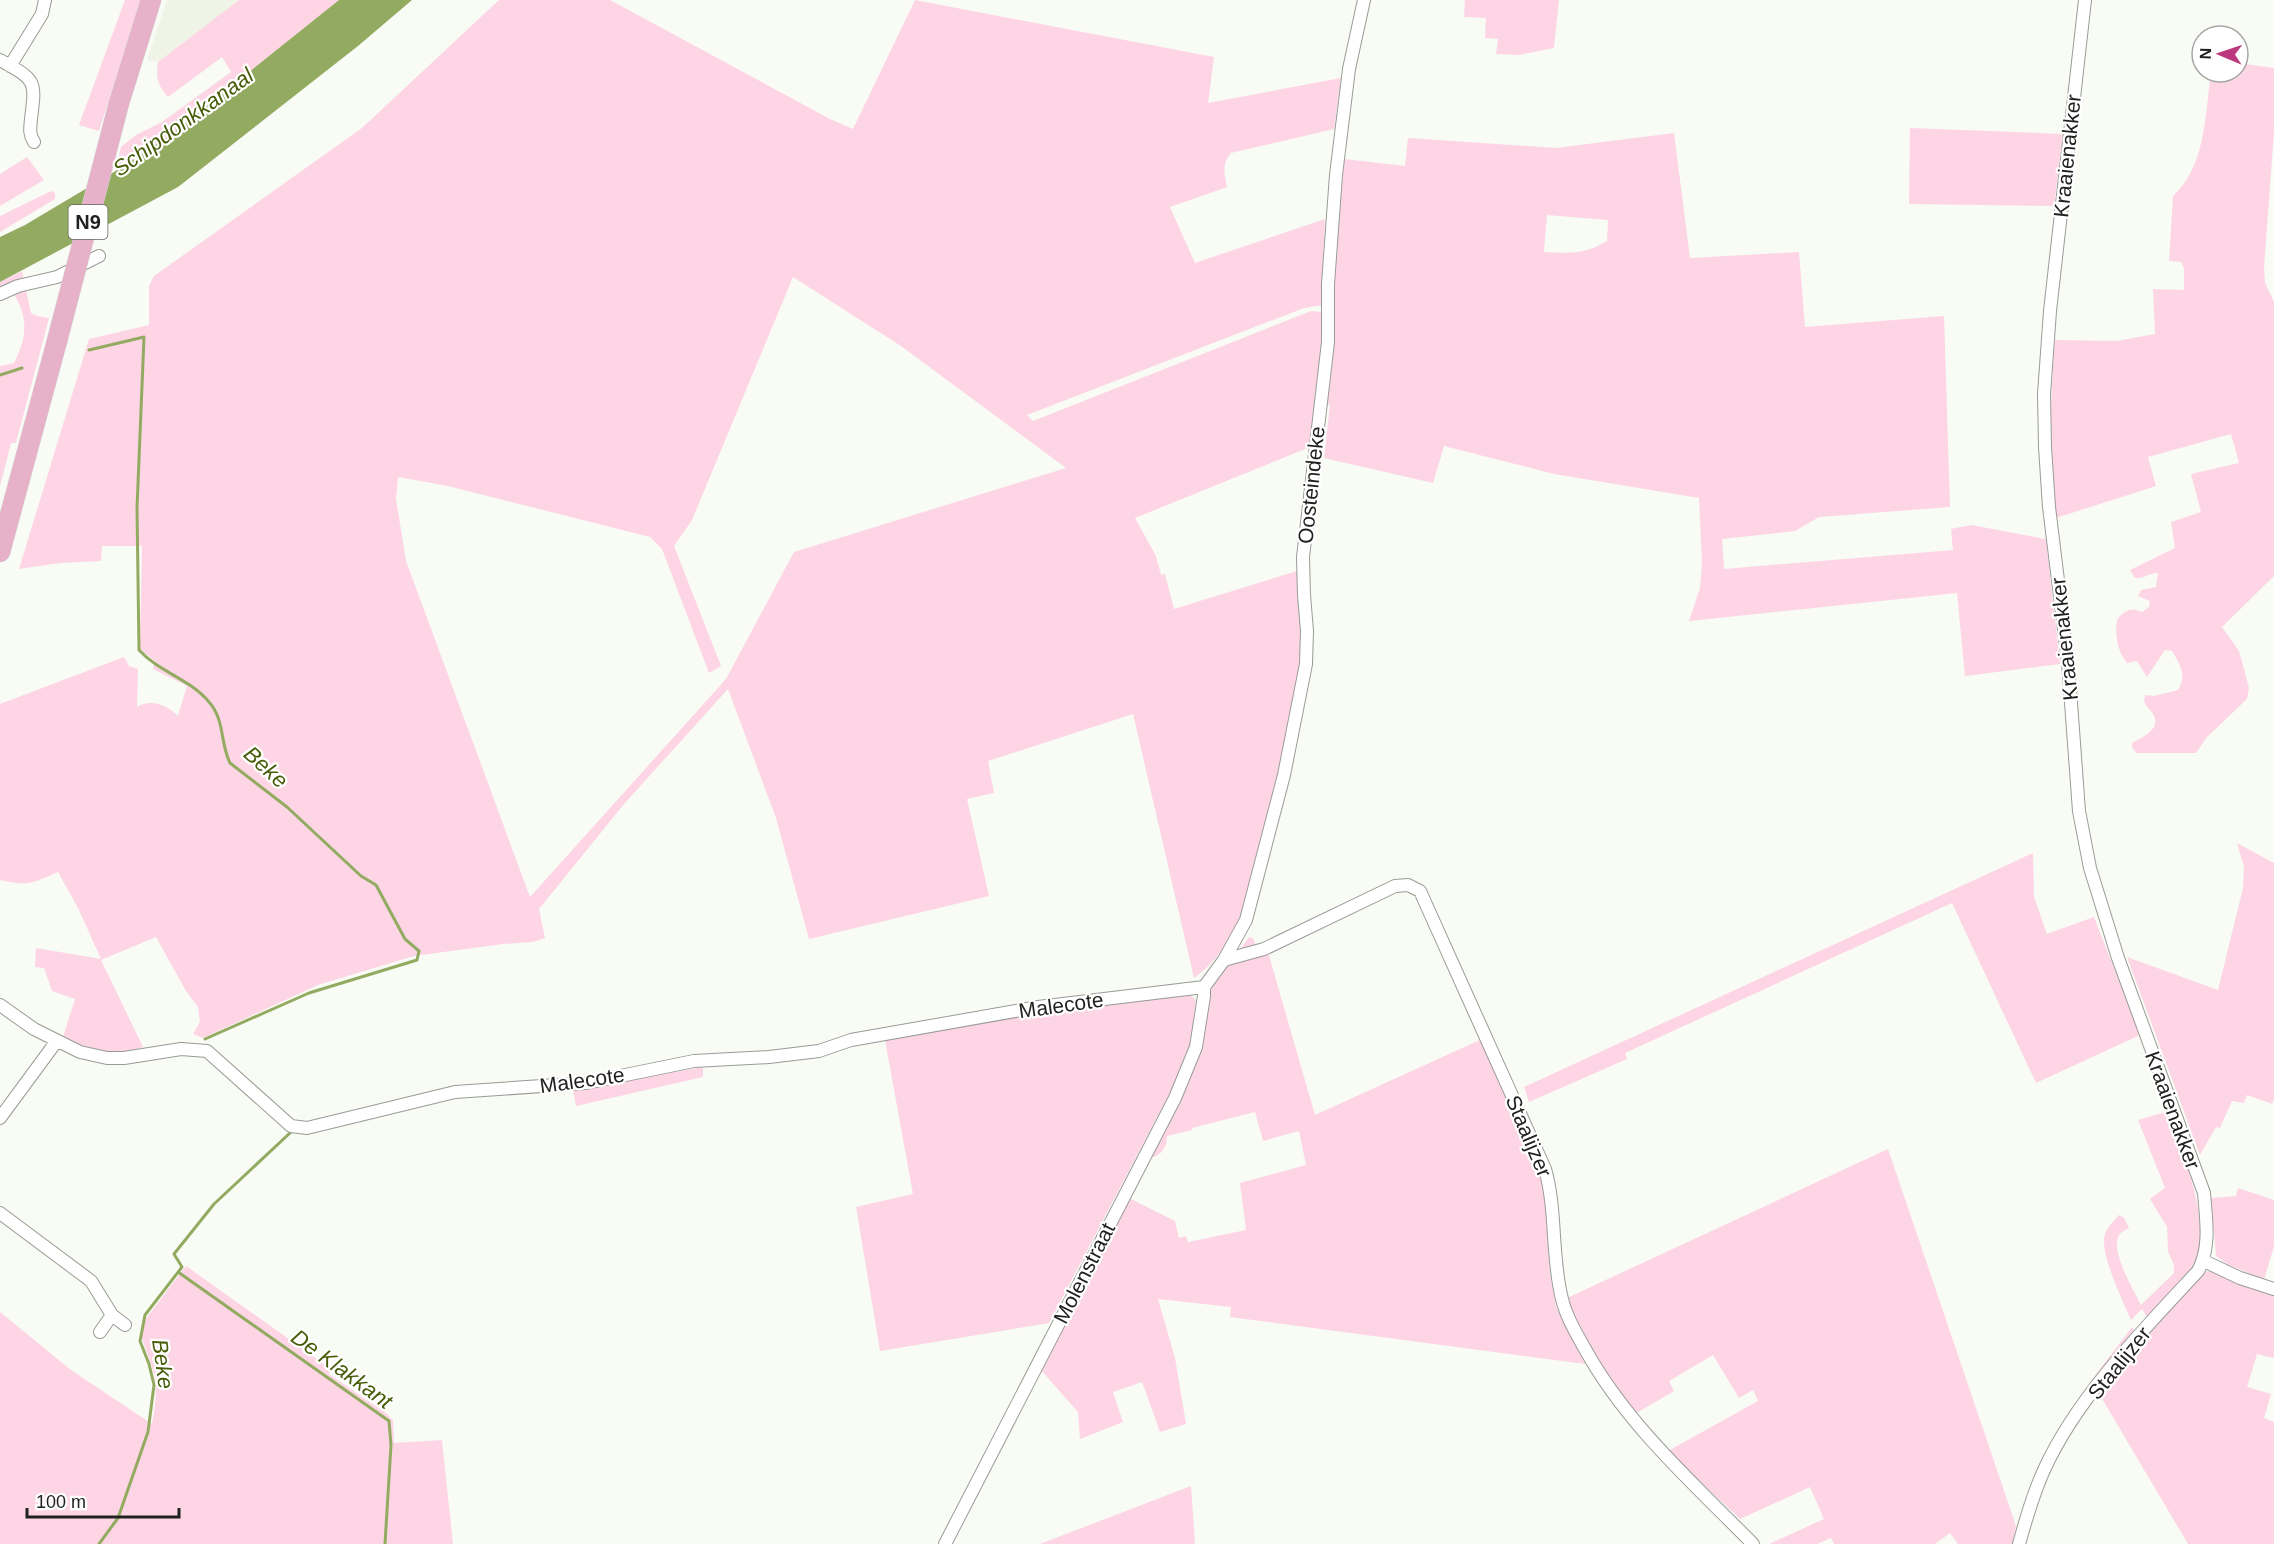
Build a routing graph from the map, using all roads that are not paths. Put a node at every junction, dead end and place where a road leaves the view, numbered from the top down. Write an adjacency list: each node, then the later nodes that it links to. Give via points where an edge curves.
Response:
1 (45, 0): 5 (street, via 42,14)
2 (151, 0): 9 (main road, N9, bridge, via 119,103)
3 (1364, 0): 10 (street, Oosteindeke, via 1349,69 1336,176 1328,342 1303,557 1306,664 1284,775 1252,900 1246,920)
4 (2085, 0): 16 (street, Kraaienakker, via 2044,394 2049,507 2068,662 2079,811 2090,868 2118,958 2204,1193)
5 (5, 63): 6 (street, via 29,79 34,89 29,134)
6 (34, 142)
7 (99, 256): 8 (street, via 57,277)
8 (0, 294)
9 (0, 552)
10 (1224, 960): 11 (street, Oosteindeke); 22 (street, Staalijzer, via 1264,950 1395,886 1408,885 1420,891 1545,1168 1552,1192 1562,1299 1575,1331 1616,1399)
11 (1204, 991): 13 (street, Malecote, via 1038,1007 851,1040 819,1051 694,1061 586,1083 455,1092 307,1128 291,1126 207,1052 181,1048 107,1058); 21 (street, Molenstraat, via 1196,1047 1175,1098)
12 (0, 1005): 13 (street, Malecote)
13 (56, 1042): 14 (street)
14 (0, 1118)
15 (0, 1213): 18 (street, via 91,1281)
16 (2204, 1261): 17 (street); 23 (street, Staalijzer, via 2109,1371 2067,1429 2044,1469)
17 (2274, 1290)
18 (112, 1315): 19 (street); 20 (street)
19 (125, 1325)
20 (100, 1332)
21 (945, 1544)
22 (1754, 1544)
23 (2019, 1544)

